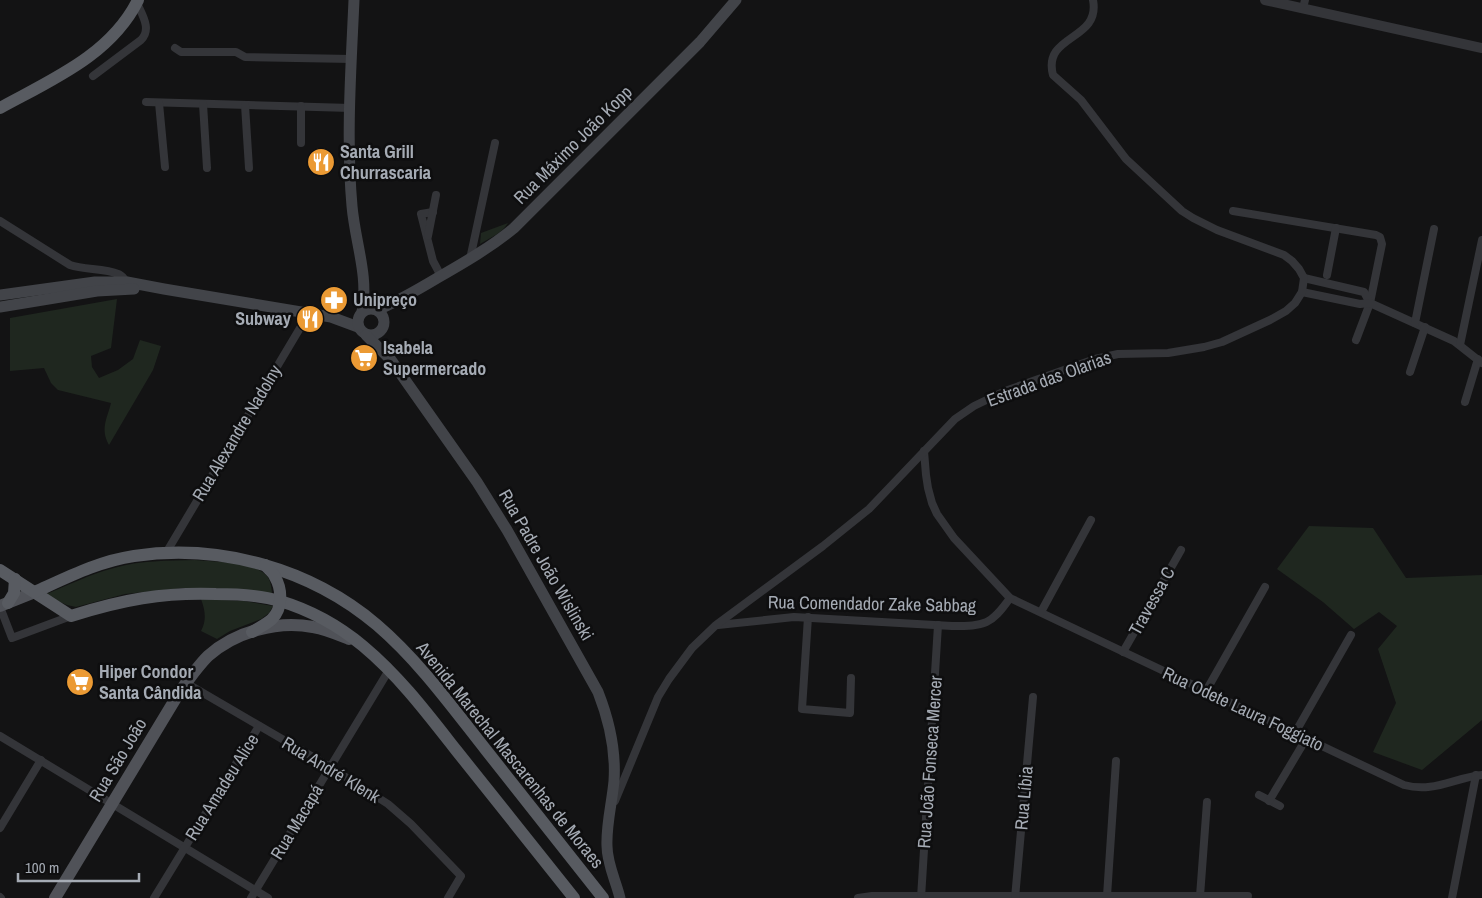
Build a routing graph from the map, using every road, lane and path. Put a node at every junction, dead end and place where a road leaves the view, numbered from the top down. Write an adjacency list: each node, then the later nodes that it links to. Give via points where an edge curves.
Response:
1 (354, 0): 9 (main road)
2 (736, 0): 29 (main road, Rua Máximo João Kopp, via 700,42 526,217 501,239)
3 (1093, 0): 32 (street, via 1094,14 1090,22 1054,53 1051,61 1053,75 1081,100 1126,159 1182,211 1210,227 1284,255)
4 (1265, 0): 6 (street)
5 (138, 1): 10 (street, via 146,26 145,36); 16 (highway, via 116,34 95,52)
6 (1304, 4): 8 (street)
7 (175, 48): 9 (street, via 181,52 236,52 245,57)
8 (1482, 48)
9 (352, 59): 17 (main road)
10 (93, 76)
11 (146, 102): 12 (street)
12 (159, 103): 13 (street); 20 (street)
13 (203, 104): 14 (street); 21 (street)
14 (245, 105): 15 (street); 22 (street)
15 (301, 106): 17 (street); 18 (street)
16 (0, 108)
17 (350, 108): 33 (main road, via 352,207)
18 (301, 143)
19 (495, 143): 29 (street)
20 (164, 167)
21 (207, 168)
22 (249, 168)
23 (436, 195): 31 (street, via 432,212 422,214 433,261)
24 (1233, 211): 26 (street)
25 (0, 221): 34 (street, via 70,265 112,272)
26 (1336, 228): 30 (street); 41 (street, via 1376,235 1382,240)
27 (1434, 229): 46 (street)
28 (1482, 240): 49 (street)
29 (470, 259): 31 (main road, Rua Máximo João Kopp)
30 (1327, 275)
31 (441, 276): 44 (main road, Rua Máximo João Kopp, via 415,291)
32 (1304, 278): 35 (street); 38 (street)
33 (364, 281): 44 (main road, Rua Padre João Wislinski); 45 (main road)
34 (127, 282): 36 (main road, Rua Padre João Wislinski); 37 (main road, Rua Padre João Wislinski)
35 (1335, 285): 40 (street); 41 (street, via 1364,292)
36 (54, 287): 39 (main road, Rua Padre João Wislinski); 42 (main road, via 44,297)
37 (164, 289): 42 (main road, Rua Padre João Wislinski, via 97,291); 43 (main road, Rua Padre João Wislinski)
38 (1302, 292): 40 (street); 54 (street, Estrada das Olarias, via 1286,311 1222,342 1177,352 1108,356 1005,391 963,413)
39 (0, 295)
40 (1332, 298): 41 (street)
41 (1370, 303): 46 (street); 48 (street)
42 (5, 306)
43 (309, 313): 45 (main road, Rua Padre João Wislinski); 57 (street, Rua Alexandre Nadolny)
44 (381, 319): 45 (main road, via 369,309); 45 (main road, via 378,333 374,335); 50 (main road, Rua Padre João Wislinski, via 383,338)
45 (362, 322): 50 (main road, Rua Padre João Wislinski)
46 (1415, 323): 47 (street)
47 (1425, 328): 49 (street); 52 (street)
48 (1356, 340)
49 (1460, 345): 51 (street)
50 (391, 360): 94 (main road, Rua Padre João Wislinski, via 478,482 598,692 612,739 614,780)
51 (1480, 361): 53 (street)
52 (1410, 372)
53 (1464, 402)
54 (924, 451): 64 (street, via 928,488 937,514 954,538); 70 (street, Estrada das Olarias, via 847,527)
55 (1091, 520): 67 (street)
56 (1181, 550): 75 (street, Travessa C)
57 (166, 553): 58 (highway, Avenida Marechal Mascarenhas de Moraes, via 221,556); 61 (highway, Avenida Marechal Mascarenhas de Moraes, via 123,558)
58 (265, 565): 65 (highway, via 278,583); 97 (highway, Avenida Marechal Mascarenhas de Moraes, via 301,578 343,600 397,644 439,690)
59 (0, 570): 60 (highway)
60 (15, 579): 61 (highway); 63 (highway); 66 (highway, via 14,593)
61 (59, 582): 63 (highway, Avenida Marechal Mascarenhas de Moraes)
62 (1266, 587): 79 (street)
63 (35, 592): 66 (main road, Avenida Marechal Mascarenhas de Moraes); 68 (highway)
64 (1010, 598): 67 (street, Rua Odete Laura Foggiato); 71 (street, Rua Comendador Zake Sabbag, via 996,616 983,624)
65 (280, 602): 68 (highway, via 255,596 167,594 113,603); 72 (highway, via 272,619); 74 (highway, via 310,613)
66 (3, 605): 68 (street, via 12,638)
67 (1041, 612): 75 (street, Rua Odete Laura Foggiato)
68 (71, 616)
69 (808, 617): 70 (street, Rua Comendador Zake Sabbag); 71 (street, Rua Comendador Zake Sabbag); 77 (street, via 802,709 850,713)
70 (716, 625): 94 (street, via 692,648 669,679)
71 (938, 625): 104 (street, Rua João Fonseca Mercer)
72 (252, 632): 74 (main road, Rua São João, via 276,626 310,626); 78 (main road, Rua São João, via 216,650)
73 (1351, 635): 82 (street)
74 (362, 645): 76 (highway)
75 (1123, 652): 79 (street, Rua Odete Laura Foggiato)
76 (389, 670): 87 (street, Rua Macapá); 98 (highway)
77 (851, 678)
78 (186, 683): 81 (street, Rua André Klenk); 92 (main road, Rua São João)
79 (1206, 691): 82 (street, Rua Odete Laura Foggiato)
80 (1033, 697): 105 (street, Rua Líbia)
81 (260, 726): 87 (street, Rua André Klenk); 96 (street, Rua Amadeu Alice)
82 (1295, 734): 84 (street, Rua Odete Laura Foggiato)
83 (0, 736): 85 (street)
84 (1306, 739): 88 (street, Rua Odete Laura Foggiato, via 1416,788 1434,787); 90 (street)
85 (41, 760): 92 (street); 95 (street)
86 (1116, 762): 101 (street)
87 (330, 768): 99 (street, Rua Macapá); 110 (street, Rua André Klenk, via 388,804 461,876)
88 (1479, 775): 115 (street)
89 (1259, 796): 90 (street)
90 (1269, 801): 93 (street)
91 (1207, 802): 102 (street)
92 (112, 803): 96 (street); 106 (main road, Rua São João)
93 (1280, 806)
94 (611, 810): 100 (main road, via 608,860)
95 (0, 828)
96 (185, 848): 99 (street); 107 (street, Rua Amadeu Alice)
97 (575, 862): 98 (highway, via 564,857); 112 (highway, Avenida Marechal Mascarenhas de Moraes)
98 (548, 865): 111 (highway)
99 (256, 890): 108 (street, Rua Macapá); 109 (street)
100 (618, 893): 113 (main road)
101 (1107, 896): 102 (street); 105 (street)
102 (1200, 896): 103 (street)
103 (1248, 896)
104 (921, 897): 105 (street); 114 (street)
105 (1015, 897)
106 (55, 898)
107 (154, 898)
108 (251, 898)
109 (268, 898)
110 (448, 898)
111 (574, 898)
112 (603, 898)
113 (624, 898)
114 (858, 898)
115 (1452, 898)

